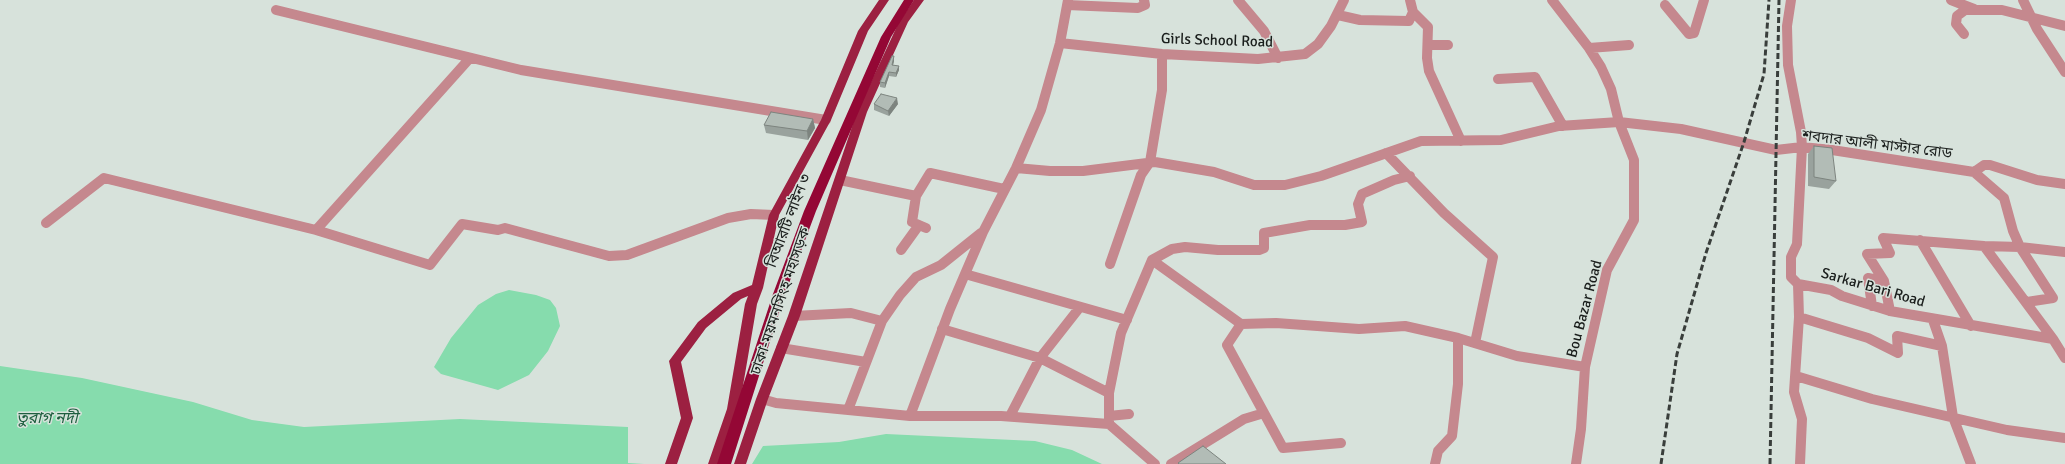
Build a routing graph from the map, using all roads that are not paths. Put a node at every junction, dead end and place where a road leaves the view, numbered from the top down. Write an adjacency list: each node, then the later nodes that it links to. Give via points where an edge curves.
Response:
1 (884, 0): 32 (highway, ঢাকা-ময়মনসিংহ মহাসড়ক, via 863,31)
2 (909, 0): 96 (highway, বিআরটি লাইন ৩, via 886,37 810,211 779,294)
3 (919, 0): 42 (highway, ঢাকা-ময়মনসিংহ মহাসড়ক, via 904,22 862,112)
4 (1144, 0): 13 (street, via 1145,5 1138,8)
5 (1238, 0): 29 (street, via 1261,26)
6 (1344, 0): 18 (street, Girls School Road)
7 (1410, 0): 17 (street)
8 (1552, 0): 26 (street, Bou Bazar Road)
9 (1704, 0): 14 (street, via 1694,33 1689,34)
10 (1791, 0): 36 (street, via 1786,26 1788,65)
11 (1951, 0): 16 (street)
12 (2023, 0): 19 (street)
13 (1068, 3): 22 (street)
14 (1665, 5)
15 (276, 10): 28 (street)
16 (1976, 10): 19 (street, via 2002,10); 21 (street, via 1965,10 1957,16 1956,24)
17 (1413, 12): 18 (street, via 1409,21 1360,20); 23 (street, via 1428,27)
18 (1338, 15): 29 (street, Girls School Road, via 1318,44 1305,54)
19 (2032, 17): 20 (street); 30 (street)
20 (2064, 26)
21 (1964, 34)
22 (1060, 44): 27 (street, Girls School Road); 39 (street, via 1041,110)
23 (1428, 45): 24 (street); 35 (street, via 1429,71)
24 (1448, 45)
25 (1629, 46): 26 (street)
26 (1589, 48): 33 (street, Bou Bazar Road, via 1610,89)
27 (1162, 54): 29 (street, Girls School Road); 38 (street, via 1162,90)
28 (470, 58): 32 (street, via 590,82); 48 (street)
29 (1278, 58)
30 (2065, 72)
31 (1498, 78): 34 (street, via 1535,77)
32 (826, 120): 46 (highway, ঢাকা-ময়মনসিংহ মহাসড়ক)
33 (1619, 122): 34 (street, শবদার আলী মাস্টার রোড); 36 (street, শবদার আলী মাস্টার রোড, via 1681,129 1776,150); 81 (street, Bou Bazar Road, via 1634,160 1634,220 1607,270)
34 (1563, 126): 35 (street, শবদার আলী মাস্টার রোড, via 1501,140)
35 (1461, 141): 37 (street, শবদার আলী মাস্টার রোড, via 1421,140)
36 (1802, 148): 40 (street, শবদার আলী মাস্টার রোড, via 1894,158); 59 (street, via 1797,244 1791,257 1792,277)
37 (1386, 153): 38 (street, শবদার আলী মাস্টার রোড, via 1321,176 1286,185 1254,185 1214,172); 41 (street)
38 (1150, 162): 39 (street, শবদার আলী মাস্টার রোড, via 1083,171); 56 (street, via 1141,175)
39 (1016, 168): 44 (street)
40 (1974, 172): 43 (street, via 1984,165 1990,165 2037,180); 52 (street, via 2004,198)
41 (1410, 176): 55 (street, via 1362,194 1358,204 1362,222 1345,225 1310,224 1264,233 1264,248 1258,250 1185,247 1172,249); 75 (street, via 1444,213 1493,257)
42 (840, 180): 45 (street); 65 (highway, ঢাকা-ময়মনসিংহ মহাসড়ক)
43 (2065, 184)
44 (1004, 189): 45 (street, via 930,173); 49 (street)
45 (916, 196): 53 (street, via 912,222 922,227)
46 (774, 215): 48 (street, via 751,214 728,218 627,255 609,256 505,228 498,230 462,224 430,265); 60 (highway, ঢাকা-ময়মনসিংহ মহাসড়ক)
47 (46, 223): 48 (street, via 104,178)
48 (316, 230)
49 (983, 232): 57 (street); 69 (street, via 941,264 916,277)
50 (1920, 240): 51 (street); 58 (street, via 1884,238 1890,253 1868,254); 71 (street)
51 (1984, 246): 52 (street); 61 (street)
52 (2020, 247): 54 (street); 61 (street, via 2053,298)
53 (901, 250)
54 (2065, 252)
55 (1152, 260): 67 (street); 70 (street)
56 (1110, 264)
57 (965, 274): 63 (street); 72 (street)
58 (1884, 282): 62 (street, via 1868,278); 64 (street)
59 (1798, 284): 62 (street, Sarkar Bari Road, via 1831,290); 66 (street, Sarkar Bari Road)
60 (757, 288): 94 (highway, via 737,296 702,325 675,361 687,418); 95 (highway, ঢাকা-ময়মনসিংহ মহাসড়ক, via 751,304 733,409)
61 (2027, 302): 74 (street)
62 (1872, 306): 64 (street, Sarkar Bari Road)
63 (1080, 307): 67 (street); 78 (street)
64 (1890, 312): 68 (street, Sarkar Bari Road)
65 (794, 316): 69 (street, via 851,313); 77 (highway, ঢাকা-ময়মনসিংহ মহাসড়ক)
66 (1800, 317): 76 (street, via 1868,338 1898,353 1897,336); 82 (street, Sarkar Bari Road)
67 (1127, 320): 83 (street, via 1121,333)
68 (1933, 320): 71 (street, Sarkar Bari Road); 76 (street)
69 (882, 321): 80 (street)
70 (1241, 324): 73 (street, via 1276,323 1359,329 1405,326); 86 (street, via 1227,345)
71 (1971, 326): 74 (street, Sarkar Bari Road)
72 (942, 329): 78 (street); 88 (street)
73 (1458, 338): 75 (street); 100 (street, via 1458,384 1452,436 1438,451)
74 (2053, 339): 79 (street)
75 (1475, 343): 81 (street, via 1518,356)
76 (1942, 346): 90 (street)
77 (782, 348): 80 (street); 84 (highway, ঢাকা-ময়মনসিংহ মহাসড়ক)
78 (1040, 358): 83 (street); 89 (street)
79 (2065, 358)
80 (866, 362): 85 (street)
81 (1585, 367): 101 (street, Bou Bazar Road)
82 (1796, 376): 90 (street, via 1872,399); 102 (street, Sarkar Bari Road, via 1794,392 1802,419)
83 (1109, 393): 91 (street)
84 (762, 399): 85 (street, via 776,403); 97 (highway, ঢাকা-ময়মনসিংহ মহাসড়ক)
85 (848, 410): 88 (street)
86 (1264, 413): 93 (street, via 1283,448); 99 (street, via 1244,419)
87 (1129, 414): 91 (street)
88 (910, 416): 89 (street)
89 (1010, 416): 91 (street)
90 (1953, 417): 92 (street, via 2006,430); 103 (street)
91 (1109, 420): 98 (street)
92 (2065, 438)
93 (1341, 443)
94 (671, 464)
95 (714, 464)
96 (724, 464)
97 (740, 464)
98 (1156, 464)
99 (1171, 464)
100 (1435, 464)
101 (1576, 464)
102 (1800, 464)
103 (1970, 464)

